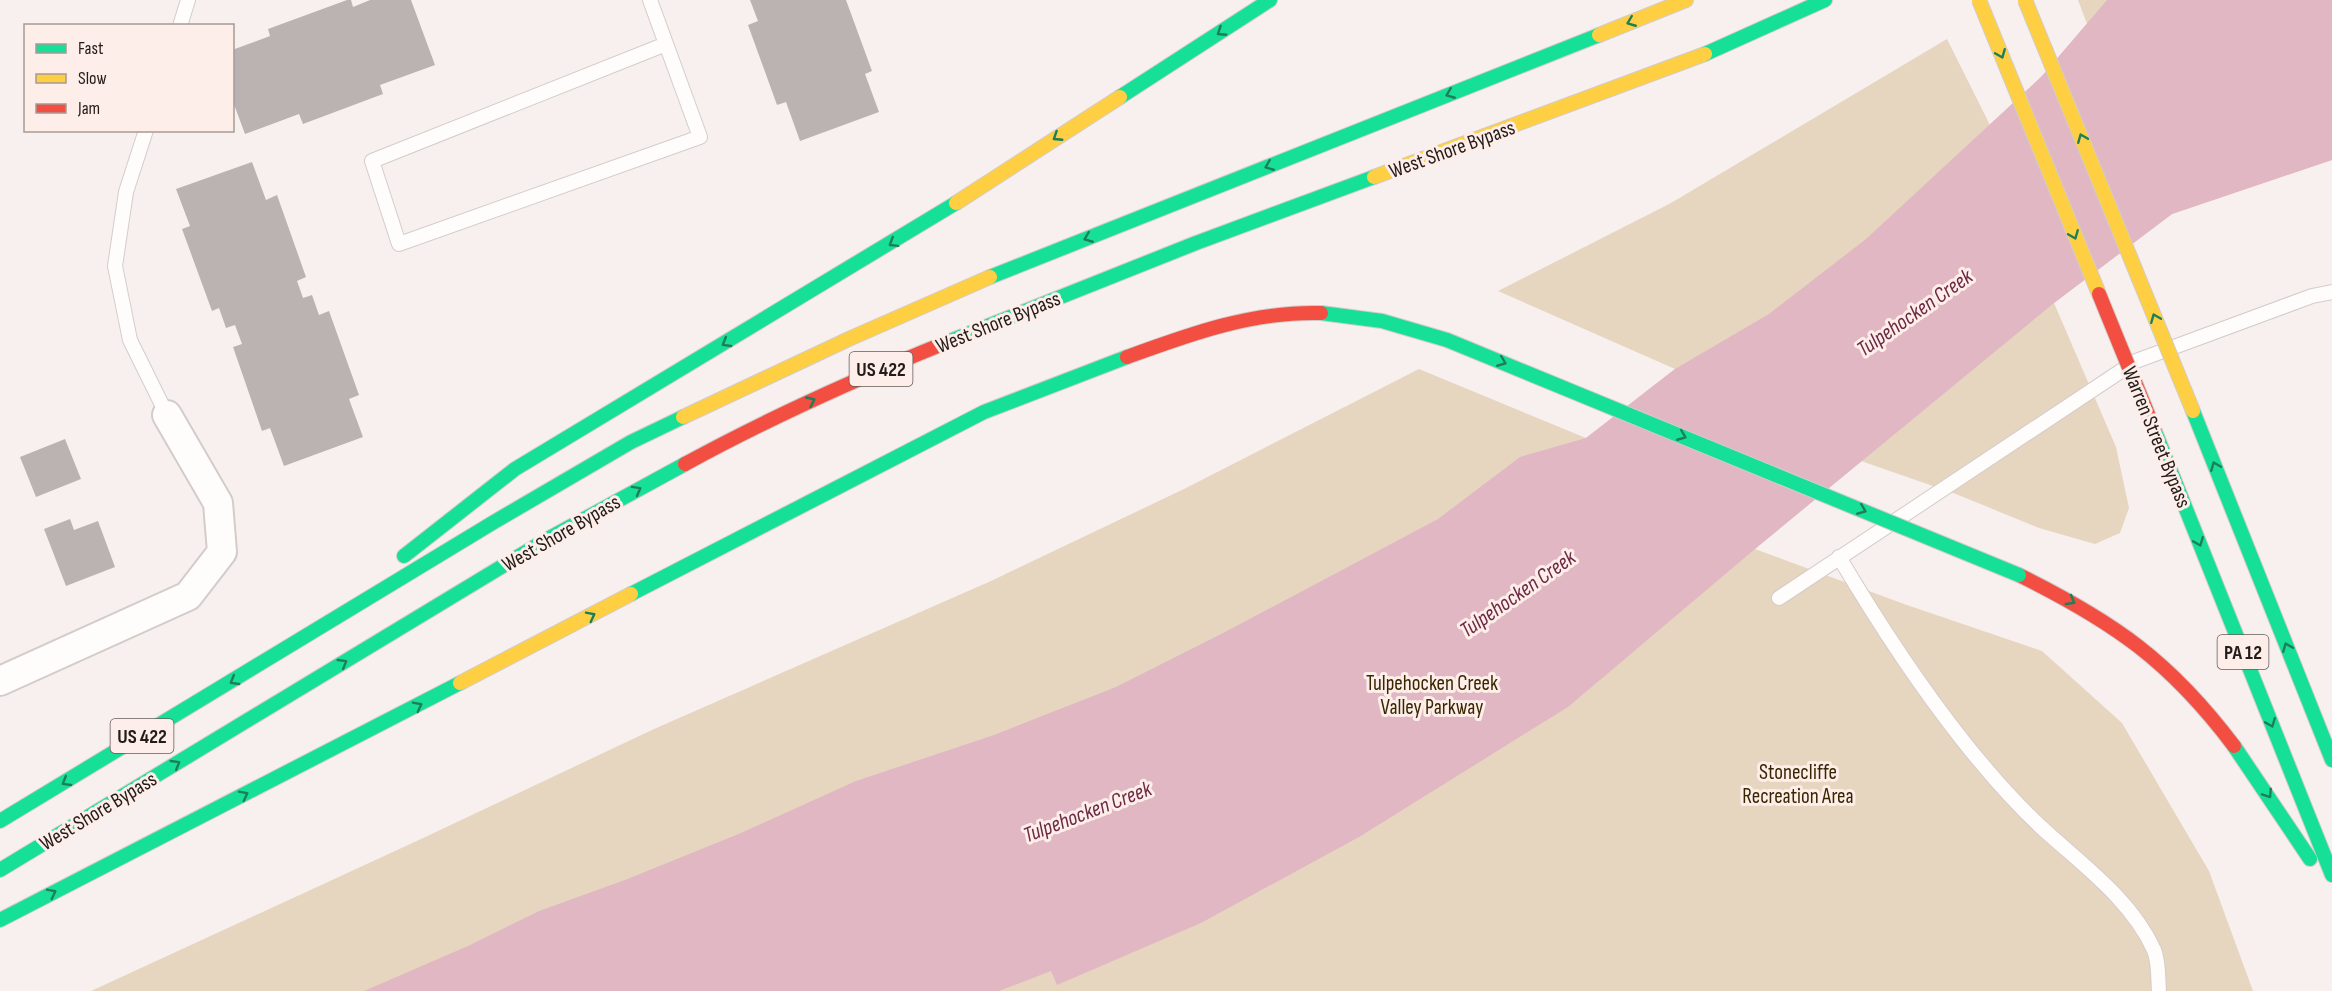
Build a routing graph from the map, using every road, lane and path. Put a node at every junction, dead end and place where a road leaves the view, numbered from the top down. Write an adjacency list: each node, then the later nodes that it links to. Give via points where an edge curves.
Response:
1 (188, 0): 8 (lane)
2 (650, 0): 9 (lane)
3 (1270, 0): 15 (highway, US 422, one-way to 15, via 917,228 515,469)
4 (1686, 0): 15 (highway, West Shore Bypass, one-way to 15, via 995,275 851,338 631,442)
5 (1825, 0): 19 (highway, West Shore Bypass / US 422, one-way to 5, via 544,541 736,436 880,369 1197,243 1725,47)
6 (1979, 0): 20 (highway, Warren Street Bypass / PA 12, one-way to 20, bridge)
7 (2025, 0): 17 (highway, Warren Street Bypass / PA 12, one-way to 7, bridge)
8 (181, 24)
9 (666, 44): 9 (lane, via 700,137 399,243 372,160)
10 (145, 132): 12 (lane, via 126,192 115,266 130,340)
11 (2332, 292): 13 (lane, via 2136,361)
12 (167, 415): 16 (street, via 218,503 222,552 188,596)
13 (1839, 557): 14 (lane); 23 (lane, via 1868,606 1963,741 2002,788 2121,900 2141,926 2155,953)
14 (1779, 598)
15 (284, 651): 18 (highway, West Shore Bypass / US 422, one-way to 18)
16 (0, 681)
17 (2332, 760)
18 (0, 821)
19 (0, 870)
20 (2332, 875)
21 (2332, 893): 22 (highway, one-way to 21, bridge, via 984,412 1223,324 1274,314 1315,313 1361,317 1448,340 2064,597 2109,623 2188,688 2250,767)
22 (0, 920)
23 (2159, 991)

